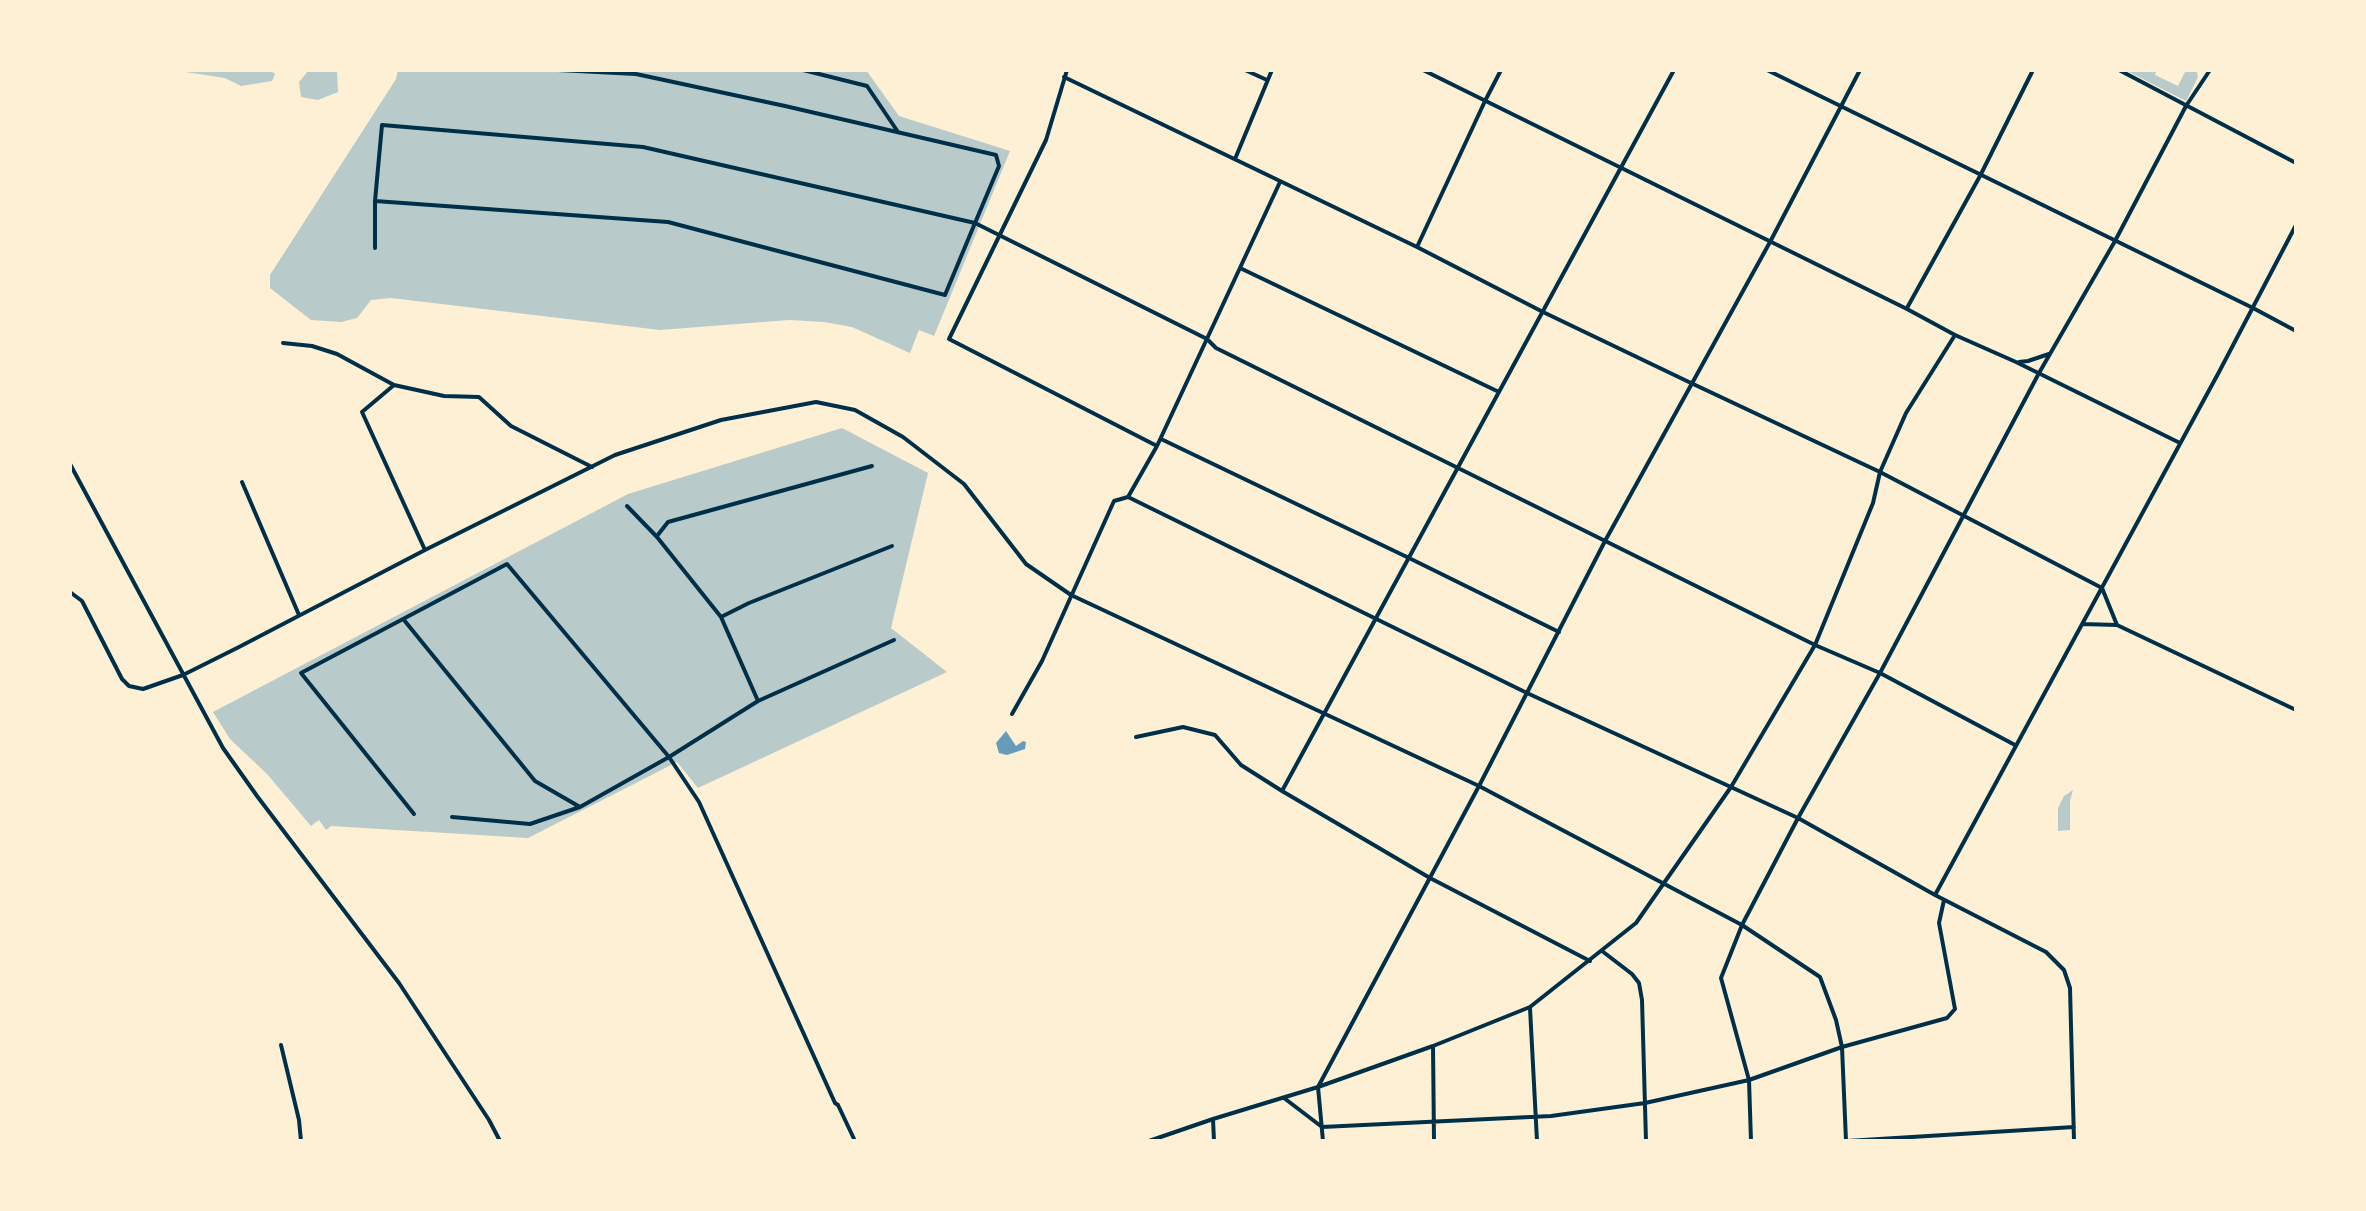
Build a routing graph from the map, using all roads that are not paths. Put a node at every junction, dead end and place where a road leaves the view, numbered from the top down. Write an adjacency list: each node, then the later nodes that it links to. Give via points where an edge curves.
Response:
1 (558, 70): 2 (street)
2 (586, 70): 20 (street, via 636,74)
3 (803, 70): 20 (street, via 867,86)
4 (1067, 70): 15 (street)
5 (1245, 70): 16 (street)
6 (1272, 70): 16 (street)
7 (1423, 70): 17 (street)
8 (1501, 70): 17 (street)
9 (1674, 70): 23 (street)
10 (1767, 70): 18 (street)
11 (1860, 70): 18 (street)
12 (2033, 70): 24 (street)
13 (2119, 70): 19 (street)
14 (2210, 70): 19 (street)
15 (1064, 77): 21 (street); 29 (street, via 1046,140)
16 (1267, 80): 21 (street)
17 (1485, 101): 23 (street); 32 (street)
18 (1841, 105): 24 (street); 31 (street)
19 (2186, 106): 22 (street); 30 (street)
20 (898, 132): 27 (street, via 996,155 999,166)
21 (1235, 159): 25 (street)
22 (2296, 163)
23 (1619, 168): 31 (street); 37 (street)
24 (1980, 176): 30 (street); 36 (street)
25 (1280, 182): 32 (street); 34 (street)
26 (375, 201): 27 (street, via 668,222 945,295); 27 (street, via 382,125 643,147); 33 (street)
27 (975, 223): 29 (street)
28 (2296, 225): 35 (street)
29 (1000, 235): 40 (street); 50 (street, via 949,339)
30 (2115, 241): 35 (street); 42 (street)
31 (1770, 242): 36 (street); 45 (street)
32 (1417, 247): 37 (street)
33 (375, 248)
34 (1240, 268): 40 (street); 47 (street)
35 (2253, 308): 38 (street); 49 (street)
36 (1907, 309): 39 (street)
37 (1543, 312): 45 (street); 47 (street)
38 (2296, 331)
39 (1955, 335): 43 (street); 55 (street, via 1906,413)
40 (1207, 339): 48 (street); 54 (street)
41 (283, 343): 46 (street, via 328,351)
42 (2051, 353): 43 (street); 44 (street)
43 (2016, 362): 44 (street)
44 (2039, 373): 49 (street); 59 (street)
45 (1691, 383): 55 (street); 61 (street)
46 (394, 385): 53 (street, via 479,397 511,426); 63 (street, via 362,412)
47 (1499, 392): 54 (street)
48 (1161, 439): 50 (street); 64 (street)
49 (2180, 443): 65 (street)
50 (1157, 446): 57 (street)
51 (70, 464): 78 (street)
52 (872, 466): 60 (street, via 668,522)
53 (592, 467): 63 (street); 67 (street, via 721,420 816,402 855,410 903,437 964,484 1026,564)
54 (1457, 467): 61 (street); 64 (street)
55 (1880, 472): 59 (street); 76 (street, via 1873,503)
56 (242, 482): 68 (street)
57 (1128, 497): 67 (street, via 1114,501); 70 (street)
58 (627, 506): 60 (street)
59 (1962, 516): 65 (street); 77 (street)
60 (657, 537): 69 (street)
61 (1605, 541): 74 (street); 76 (street)
62 (892, 546): 69 (street)
63 (425, 550): 68 (street)
64 (1409, 558): 70 (street); 74 (street)
65 (2102, 588): 72 (street); 73 (street)
66 (70, 592): 78 (street, via 82,601 129,686 143,689)
67 (1071, 595): 82 (street); 83 (street)
68 (299, 615): 78 (street)
69 (721, 617): 80 (street)
70 (1375, 619): 79 (street); 83 (street)
71 (404, 620): 86 (street, via 507,564); 90 (street, via 535,781); 91 (street, via 301,673)
72 (2082, 624): 73 (street); 85 (street)
73 (2117, 625): 81 (street)
74 (1559, 632): 79 (street)
75 (894, 640): 80 (street)
76 (1815, 645): 77 (street); 88 (street)
77 (1880, 673): 85 (street); 93 (street)
78 (183, 675): 115 (street, via 239,773 399,983)
79 (1527, 693): 87 (street); 88 (street)
80 (758, 701): 86 (street)
81 (2296, 710)
82 (1012, 714)
83 (1324, 714): 87 (street); 89 (street)
84 (1136, 737): 89 (street, via 1183,727 1211,733 1241,765)
85 (2015, 745): 96 (street)
86 (669, 757): 90 (street); 116 (street, via 699,802)
87 (1479, 786): 94 (street); 95 (street)
88 (1731, 787): 93 (street); 95 (street)
89 (1282, 791): 94 (street)
90 (580, 807): 92 (street, via 530,824)
91 (414, 814)
92 (452, 817)
93 (1798, 818): 96 (street); 98 (street)
94 (1430, 878): 100 (street); 106 (street)
95 (1663, 885): 98 (street); 99 (street, via 1636,923)
96 (1935, 895): 97 (street)
97 (1944, 900): 104 (street, via 1939,923 1955,1009 1947,1018); 113 (street, via 2046,952 2064,970 2070,988)
98 (1742, 925): 104 (street, via 1820,977); 105 (street, via 1721,978)
99 (1602, 951): 100 (street); 108 (street, via 1639,983)
100 (1590, 961): 101 (street)
101 (1530, 1007): 103 (street); 109 (street)
102 (281, 1045): 114 (street)
103 (1433, 1046): 106 (street); 111 (street)
104 (1842, 1047): 105 (street); 124 (street)
105 (1749, 1080): 108 (street); 123 (street)
106 (1318, 1087): 107 (street); 112 (street)
107 (1284, 1098): 110 (street); 112 (street)
108 (1645, 1103): 109 (street); 122 (street)
109 (1536, 1116): 111 (street); 121 (street)
110 (1213, 1119): 117 (street); 118 (street)
111 (1434, 1122): 112 (street); 120 (street)
112 (1322, 1127): 119 (street)
113 (2074, 1127): 124 (street); 125 (street)
114 (301, 1141)
115 (500, 1141)
116 (855, 1141)
117 (1149, 1141)
118 (1214, 1141)
119 (1323, 1141)
120 (1434, 1141)
121 (1537, 1141)
122 (1646, 1141)
123 (1751, 1141)
124 (1846, 1141)
125 (2074, 1141)

